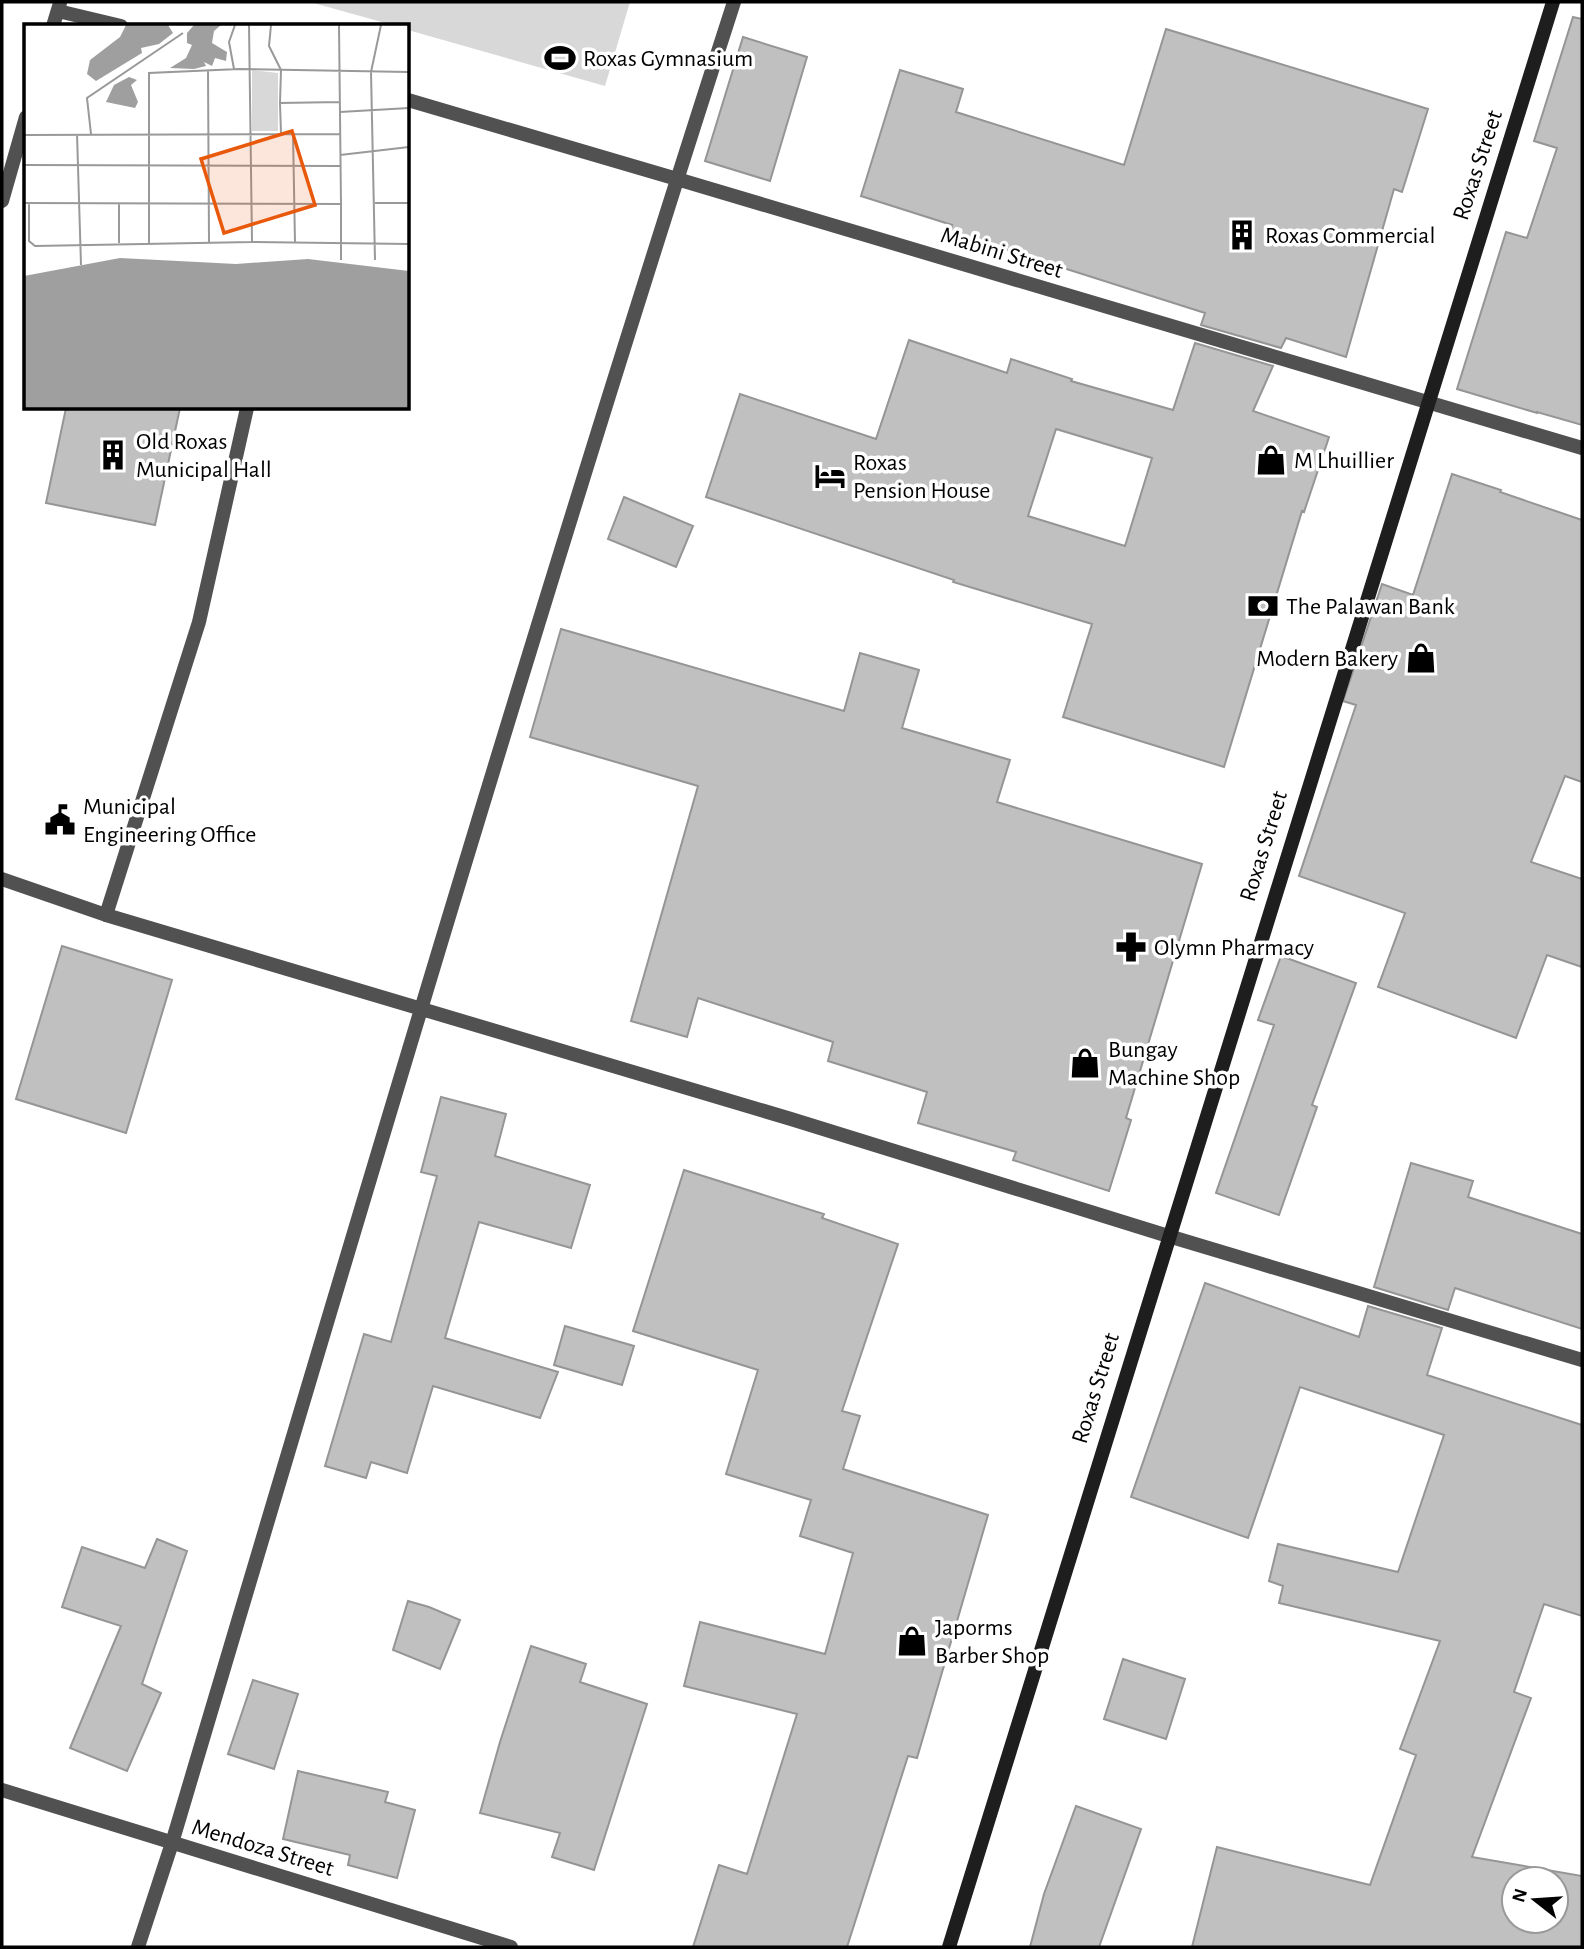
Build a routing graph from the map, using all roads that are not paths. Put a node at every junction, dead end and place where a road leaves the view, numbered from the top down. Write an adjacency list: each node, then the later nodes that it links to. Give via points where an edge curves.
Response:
1 (734, 2): 8 (street)
2 (1553, 2): 10 (main road, Roxas Street)
3 (59, 6): 4 (street); 5 (street)
4 (54, 24)
5 (115, 24)
6 (410, 101): 8 (street, Mabini Street)
7 (24, 124): 9 (street)
8 (677, 179): 10 (street, Mabini Street); 15 (street)
9 (2, 201)
10 (1425, 402): 12 (street, Mabini Street); 16 (main road, Roxas Street)
11 (247, 410): 14 (street, via 199,622)
12 (1582, 449)
13 (2, 879): 14 (street)
14 (106, 915): 15 (street)
15 (420, 1007): 16 (street); 19 (street)
16 (1166, 1235): 17 (street); 22 (main road, Roxas Street)
17 (1582, 1360)
18 (2, 1790): 19 (street, Mendoza Street)
19 (172, 1843): 20 (street); 21 (street, Mendoza Street)
20 (138, 1947)
21 (511, 1947)
22 (949, 1947)

